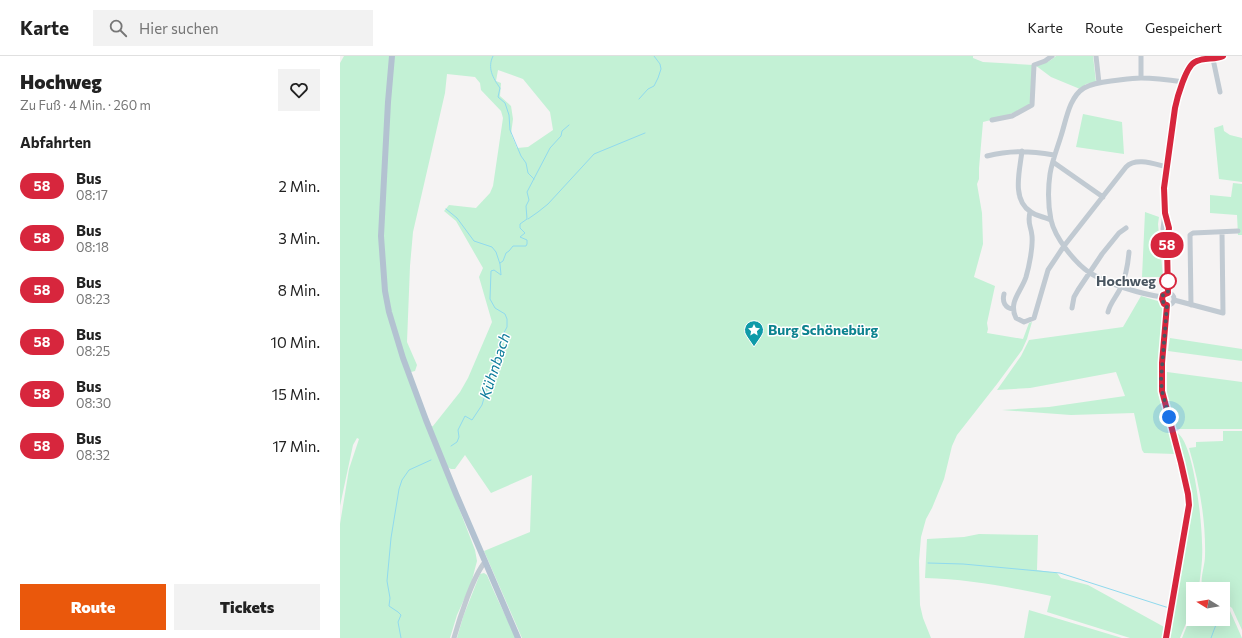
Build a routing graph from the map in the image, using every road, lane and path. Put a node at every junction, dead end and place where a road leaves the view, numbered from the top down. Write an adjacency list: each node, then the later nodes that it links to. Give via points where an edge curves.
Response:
1 (392, 56): 37 (main road, via 381,236 385,291 403,358 436,446)
2 (1052, 56): 12 (street, via 1034,65 1032,105 1012,116)
3 (1096, 56): 10 (street)
4 (1141, 56): 8 (street)
5 (1223, 56): 7 (street)
6 (1195, 58): 7 (street); 9 (street)
7 (1213, 59): 11 (street)
8 (1141, 78): 9 (street); 10 (street)
9 (1184, 82): 17 (street, via 1175,108)
10 (1099, 83): 14 (street, via 1086,87 1077,94)
11 (1220, 92)
12 (992, 120)
13 (1022, 151): 14 (street); 15 (street); 19 (street, via 1019,195 1021,202)
14 (1054, 155): 16 (street)
15 (987, 156)
16 (1053, 162): 18 (street); 20 (street, via 1049,188)
17 (1166, 167): 18 (street, via 1130,163); 28 (street, via 1163,229 1167,245)
18 (1103, 197): 24 (street)
19 (1030, 212): 20 (street); 35 (street, via 1030,256 1026,278 1016,296)
20 (1051, 220): 24 (street)
21 (1126, 228): 26 (street, via 1119,232)
22 (1238, 231): 23 (street)
23 (1222, 232): 33 (street, via 1190,235); 33 (street, via 1223,313)
24 (1064, 246): 26 (street); 35 (street, via 1045,276 1034,318 1020,321)
25 (1129, 252): 27 (street)
26 (1090, 273): 27 (street); 34 (street, via 1074,297)
27 (1122, 286): 30 (street); 36 (street)
28 (1168, 293): 30 (street); 31 (street)
29 (1004, 294): 35 (street, via 1004,304)
30 (1162, 297): 32 (street, via 1163,303)
31 (1174, 300): 32 (street); 33 (street)
32 (1167, 305): 40 (street, via 1162,391 1189,505)
33 (1191, 305)
34 (1072, 308)
35 (1013, 309)
36 (1108, 312)
37 (485, 562): 38 (street, via 473,585); 39 (main road)
38 (454, 638)
39 (518, 638)
40 (1166, 638)

